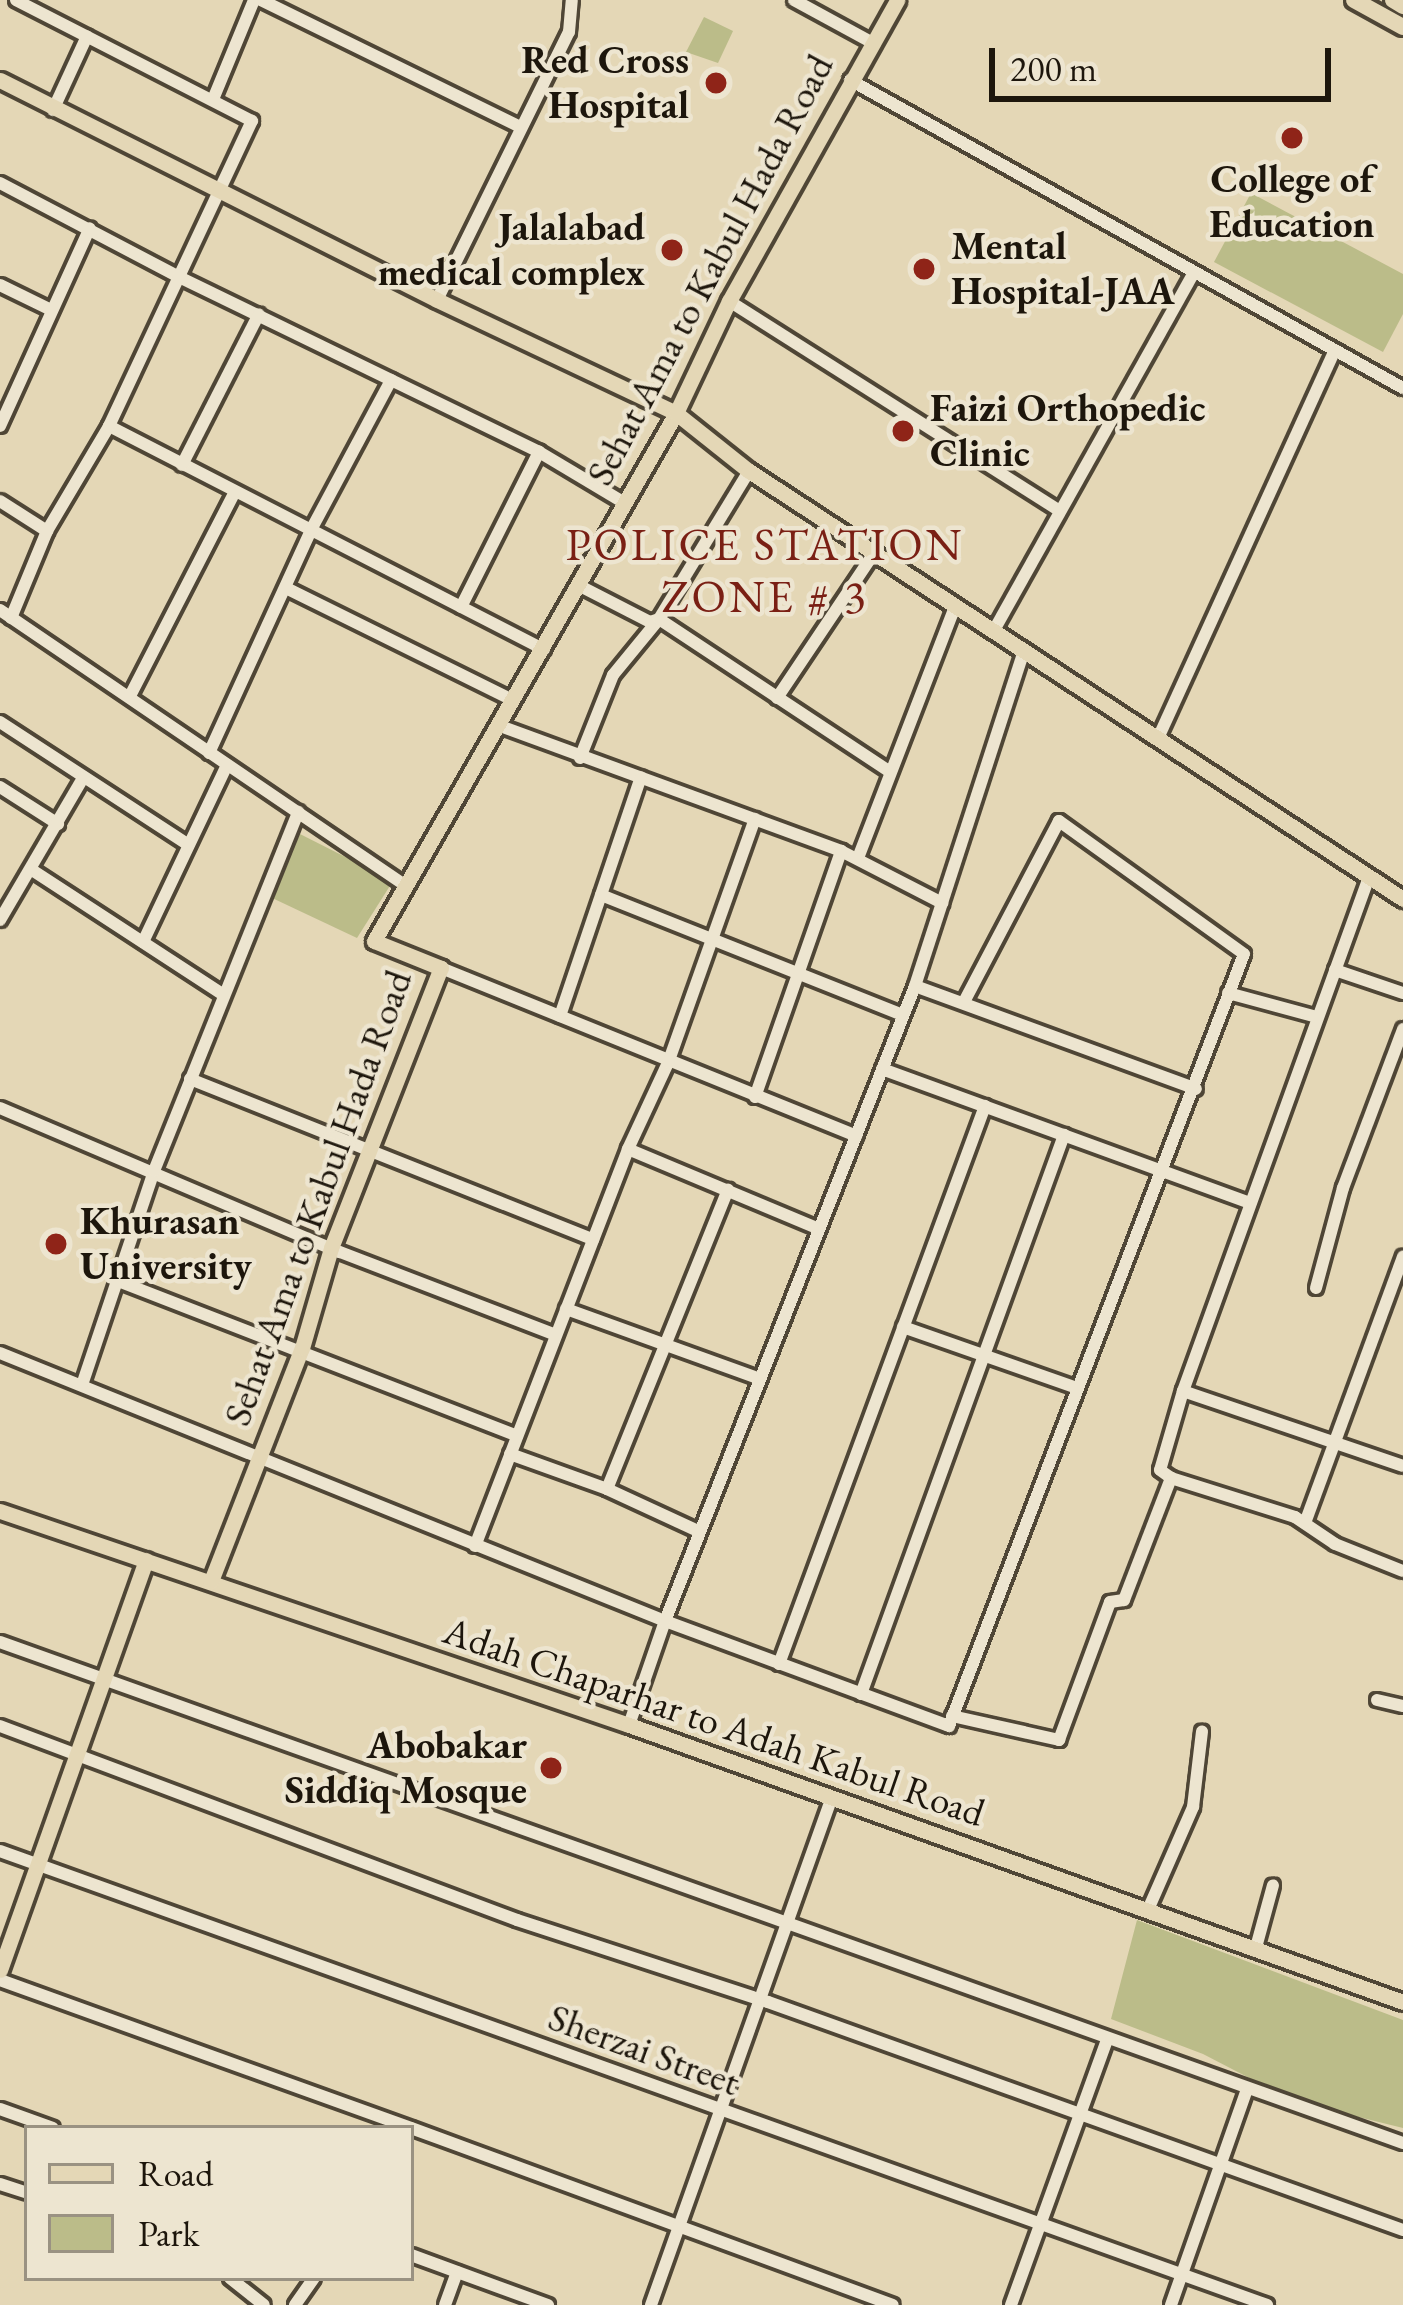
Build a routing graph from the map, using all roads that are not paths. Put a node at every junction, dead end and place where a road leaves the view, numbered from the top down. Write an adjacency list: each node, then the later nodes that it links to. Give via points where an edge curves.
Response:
1 (16, 0): 10 (street)
2 (258, 0): 14 (street); 16 (street)
3 (572, 0): 16 (street, via 569,32)
4 (794, 0): 11 (street)
5 (897, 0): 11 (main road, Sehat Ama to Kabul Hada Road)
6 (1354, 0): 9 (highway)
7 (1393, 0): 8 (highway)
8 (1403, 6)
9 (1403, 27)
10 (87, 36): 14 (street); 15 (street)
11 (871, 42): 13 (main road, Sehat Ama to Kabul Hada Road)
12 (0, 80): 15 (main road)
13 (850, 80): 20 (street); 24 (main road, Sehat Ama to Kabul Hada Road)
14 (214, 97): 18 (street, via 253,121)
15 (53, 110): 18 (main road)
16 (520, 127): 23 (street)
17 (0, 183): 19 (street)
18 (221, 190): 21 (street); 23 (main road)
19 (90, 228): 21 (street); 25 (street)
20 (1194, 272): 27 (street); 39 (street)
21 (179, 277): 26 (street); 32 (street)
22 (0, 285): 25 (street)
23 (437, 300): 30 (main road)
24 (729, 301): 30 (main road, Sehat Ama to Kabul Hada Road); 39 (street)
25 (49, 309): 31 (street)
26 (259, 314): 28 (street); 34 (street)
27 (1335, 350): 29 (street); 57 (street)
28 (392, 380): 33 (street); 40 (street)
29 (1403, 388)
30 (676, 413): 35 (main road); 38 (main road, Sehat Ama to Kabul Hada Road)
31 (0, 426)
32 (109, 426): 34 (street); 41 (street)
33 (539, 452): 38 (street); 46 (street)
34 (182, 465): 36 (street)
35 (748, 471): 42 (main road); 48 (street)
36 (235, 492): 40 (street); 52 (street)
37 (0, 501): 41 (street)
38 (623, 502): 43 (main road, Sehat Ama to Kabul Hada Road)
39 (1060, 512): 49 (street)
40 (311, 530): 44 (street); 46 (street)
41 (47, 531): 47 (street)
42 (874, 553): 45 (main road); 53 (street)
43 (578, 585): 48 (street, via 650,622); 50 (main road, Sehat Ama to Kabul Hada Road)
44 (288, 589): 54 (street); 58 (street)
45 (955, 606): 49 (main road); 61 (street)
46 (461, 607): 50 (street)
47 (4, 616): 52 (street)
48 (659, 619): 53 (street); 59 (street, via 613,675)
49 (993, 632): 51 (main road)
50 (544, 650): 54 (main road, Sehat Ama to Kabul Hada Road)
51 (1024, 651): 57 (main road); 77 (street)
52 (130, 696): 58 (street)
53 (777, 698): 61 (street)
54 (511, 699): 56 (main road, Sehat Ama to Kabul Hada Road)
55 (0, 722): 63 (street)
56 (500, 726): 59 (street); 73 (main road, Sehat Ama to Kabul Hada Road)
57 (1160, 736): 72 (main road)
58 (209, 753): 60 (street)
59 (580, 758): 62 (street)
60 (227, 765): 65 (street); 68 (street)
61 (889, 771): 70 (street)
62 (641, 777): 66 (street); 74 (street)
63 (83, 778): 67 (street); 68 (street)
64 (0, 787): 67 (street)
65 (298, 812): 73 (street); 85 (street)
66 (755, 819): 69 (street); 79 (street)
67 (58, 824): 71 (street)
68 (189, 845): 80 (street)
69 (841, 851): 70 (street); 83 (street)
70 (858, 858): 77 (street)
71 (32, 870): 76 (street); 80 (street)
72 (1369, 877): 75 (main road); 82 (street)
73 (404, 885): 81 (main road, Sehat Ama to Kabul Hada Road, via 374,941)
74 (602, 895): 79 (street); 89 (street)
75 (1403, 899)
76 (6, 900): 78 (street)
77 (942, 903): 84 (street)
78 (0, 920)
79 (710, 937): 83 (street); 93 (street)
80 (143, 942): 85 (street)
81 (442, 968): 89 (street); 103 (main road, Sehat Ama to Kabul Hada Road)
82 (1335, 970): 87 (street); 91 (street)
83 (796, 972): 90 (street); 97 (street)
84 (915, 986): 88 (street); 90 (street)
85 (221, 993): 95 (street)
86 (1228, 993): 88 (street, via 1244,955 1059,821); 91 (street); 96 (street)
87 (1403, 993)
88 (964, 1002): 96 (street)
89 (560, 1016): 93 (street)
90 (903, 1016): 94 (street)
91 (1318, 1017): 107 (street)
92 (1403, 1029): 113 (street, via 1343,1188)
93 (668, 1063): 97 (street); 102 (street)
94 (882, 1069): 98 (street); 101 (street)
95 (190, 1079): 103 (street); 105 (street)
96 (1196, 1089): 104 (street)
97 (755, 1097): 101 (street)
98 (985, 1106): 100 (street); 115 (street)
99 (0, 1108): 105 (street)
100 (1064, 1135): 104 (street); 120 (street)
101 (856, 1136): 108 (street)
102 (628, 1149): 106 (street); 109 (street)
103 (370, 1150): 109 (street); 110 (main road, Sehat Ama to Kabul Hada Road)
104 (1163, 1168): 107 (street); 123 (street)
105 (154, 1171): 110 (street); 112 (street)
106 (728, 1190): 108 (street); 117 (street)
107 (1250, 1203): 124 (street)
108 (819, 1229): 121 (street)
109 (593, 1239): 114 (street)
110 (331, 1248): 116 (street); 118 (main road, Sehat Ama to Kabul Hada Road)
111 (1403, 1256): 126 (street)
112 (118, 1281): 118 (street); 122 (street)
113 (1316, 1288)
114 (566, 1309): 116 (street); 117 (street)
115 (903, 1327): 120 (street); 141 (street)
116 (556, 1335): 125 (street)
117 (666, 1344): 121 (street); 131 (street)
118 (302, 1348): 125 (street); 128 (main road, Sehat Ama to Kabul Hada Road)
119 (0, 1353): 122 (street)
120 (984, 1355): 123 (street); 143 (street)
121 (760, 1378): 134 (street)
122 (82, 1385): 128 (street)
123 (1077, 1388): 146 (street)
124 (1183, 1391): 126 (street); 130 (street, via 1161,1466)
125 (517, 1436): 127 (street)
126 (1338, 1442): 129 (street); 133 (street)
127 (510, 1454): 131 (street); 135 (street)
128 (259, 1457): 135 (street); 138 (main road, Sehat Ama to Kabul Hada Road)
129 (1403, 1466)
130 (1171, 1478): 133 (street); 146 (street, via 1124,1600 1110,1602 1059,1740)
131 (607, 1490): 134 (street)
132 (0, 1511): 136 (main road, Adah Chaparhar to Adah Kabul Road)
133 (1305, 1523): 137 (street)
134 (700, 1532): 139 (street)
135 (475, 1546): 139 (street)
136 (146, 1560): 138 (main road, Adah Chaparhar to Adah Kabul Road); 142 (main road)
137 (1403, 1571)
138 (211, 1581): 148 (main road, Adah Chaparhar to Adah Kabul Road)
139 (665, 1621): 141 (street); 148 (street)
140 (0, 1642): 142 (street)
141 (779, 1664): 143 (street)
142 (104, 1679): 150 (main road); 156 (street)
143 (860, 1694): 146 (street, via 949,1726)
144 (1377, 1700): 145 (street)
145 (1403, 1706)
146 (952, 1716)
147 (0, 1726): 150 (street)
148 (629, 1726): 151 (main road, Adah Chaparhar to Adah Kabul Road)
149 (1202, 1732): 155 (street, via 1193,1807)
150 (78, 1751): 153 (main road); 160 (street, via 517,1920)
151 (836, 1799): 155 (main road, Adah Chaparhar to Adah Kabul Road); 156 (street)
152 (0, 1851): 153 (street, Sherzai Street)
153 (37, 1864): 158 (main road); 165 (street, Sherzai Street)
154 (1273, 1885): 157 (street)
155 (1147, 1912): 157 (main road, Adah Chaparhar to Adah Kabul Road)
156 (791, 1925): 160 (street); 162 (street)
157 (1255, 1951): 161 (main road, Adah Chaparhar to Adah Kabul Road)
158 (0, 1970)
159 (0, 1980): 168 (street)
160 (764, 2001): 165 (street); 166 (street)
161 (1403, 2002)
162 (1107, 2040): 163 (street); 166 (street)
163 (1247, 2089): 170 (street); 171 (street)
164 (0, 2109): 167 (street)
165 (724, 2111): 172 (street, Sherzai Street); 173 (street)
166 (1079, 2113): 171 (street); 172 (street)
167 (45, 2125)
168 (402, 2125)
169 (414, 2129): 173 (street)
170 (1403, 2143)
171 (1222, 2161): 174 (street); 177 (street)
172 (1038, 2226): 177 (street, Sherzai Street); 184 (street)
173 (683, 2228): 182 (street); 183 (street)
174 (1403, 2230)
175 (414, 2256): 176 (street)
176 (457, 2272): 180 (street); 181 (street)
177 (1181, 2275): 185 (street); 186 (street, Sherzai Street)
178 (234, 2281): 179 (street)
179 (264, 2305)
180 (445, 2305)
181 (548, 2305)
182 (654, 2305)
183 (893, 2305)
184 (1011, 2305)
185 (1171, 2305)
186 (1267, 2305)

